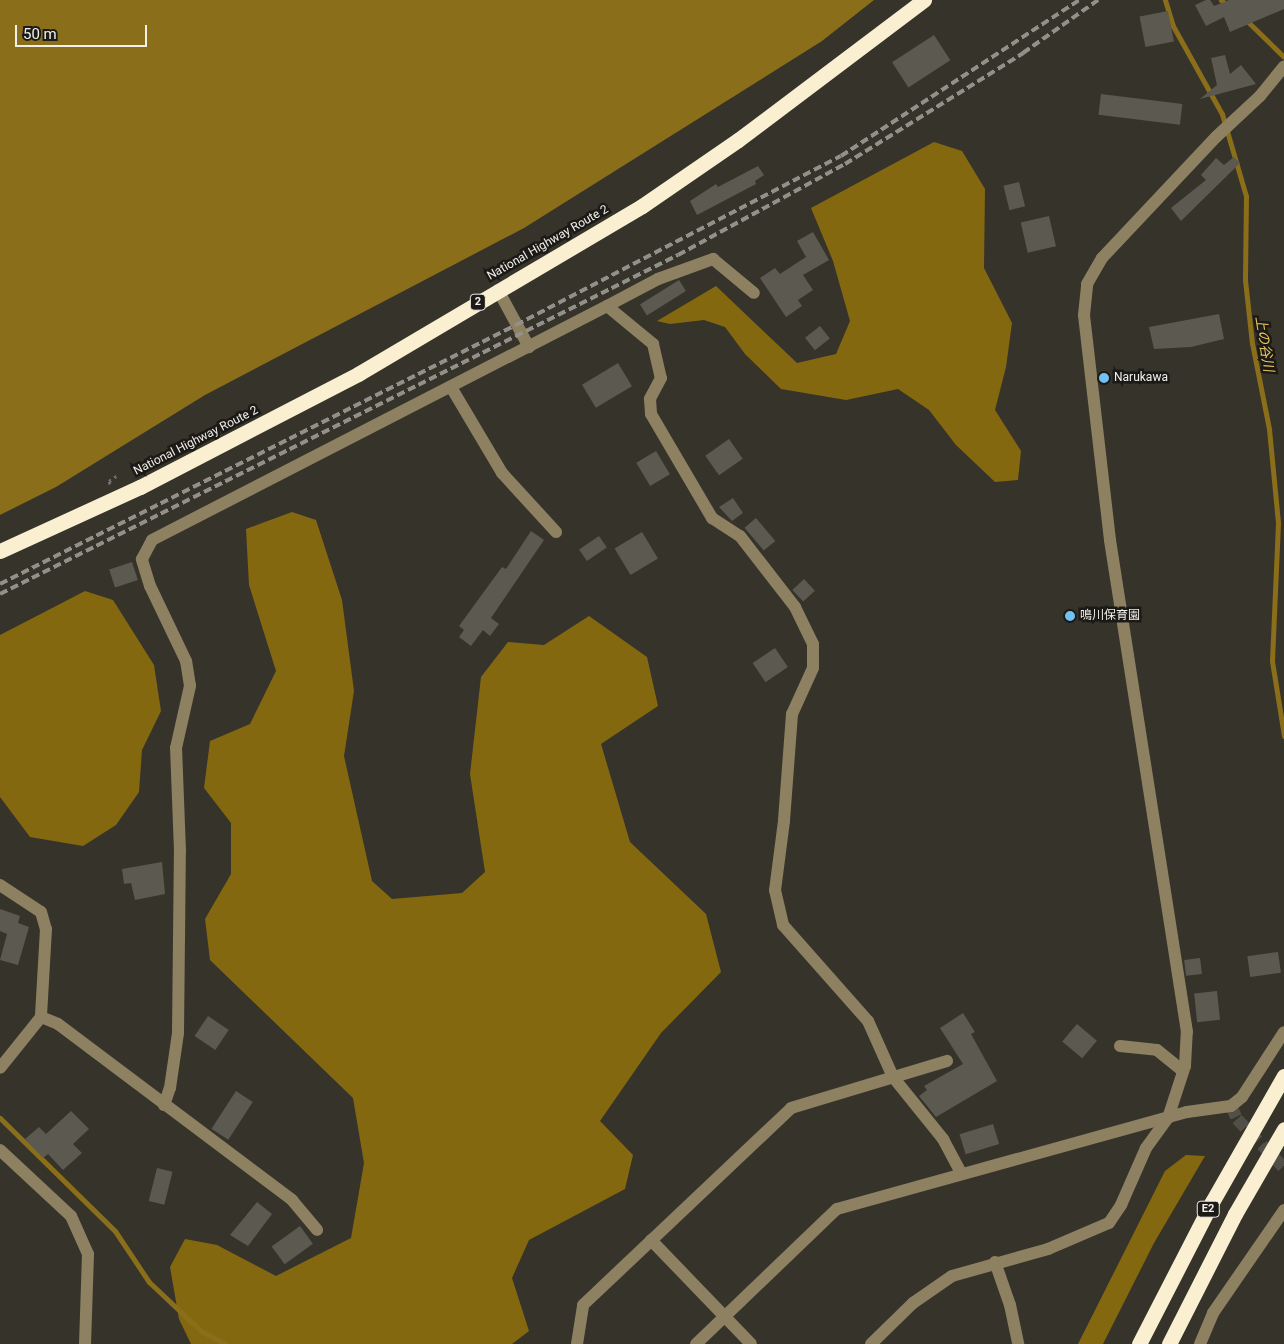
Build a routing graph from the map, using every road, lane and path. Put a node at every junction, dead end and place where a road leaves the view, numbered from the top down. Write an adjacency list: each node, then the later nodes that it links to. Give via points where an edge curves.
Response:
1 (924, 0): 3 (highway, National Highway Route 2 / 2, via 738,140 658,195)
2 (1284, 66): 16 (street, via 1260,96 1216,137 1102,258 1087,284 1084,315 1110,540 1187,1032)
3 (498, 290): 6 (street); 9 (highway, National Highway Route 2 / 2, via 349,379 140,487)
4 (754, 293): 5 (street, via 713,259 658,279)
5 (607, 306): 6 (street); 18 (street, via 653,344 661,378 650,399 651,414 712,518 740,536 795,607 813,644 813,668 792,714 775,890 783,925 868,1021)
6 (529, 347): 7 (street)
7 (451, 387): 8 (street, via 502,473); 19 (street, via 152,540 142,559 150,586 186,661 190,686 176,748 180,851 178,1033 170,1088)
8 (556, 532)
9 (0, 551)
10 (0, 885): 11 (street, via 41,912 46,929)
11 (41, 1017): 15 (street); 19 (street, via 58,1024)
12 (1284, 1032): 20 (street, via 1242,1097 1230,1106)
13 (1120, 1046): 16 (street, via 1157,1050)
14 (947, 1062): 18 (street)
15 (0, 1068)
16 (1183, 1071): 20 (street)
17 (1284, 1076): 35 (highway, E2, via 1212,1202)
18 (893, 1077): 23 (street, via 943,1139); 26 (street, via 791,1108)
19 (164, 1105): 25 (street, via 292,1200)
20 (1168, 1118): 23 (street); 27 (street, via 1146,1148 1109,1223 1048,1249)
21 (1284, 1129): 36 (highway, E2, via 1235,1214)
22 (0, 1150): 29 (street, via 71,1216 88,1254)
23 (961, 1173): 28 (street, via 837,1209)
24 (1284, 1210): 37 (street, via 1213,1313)
25 (316, 1230)
26 (651, 1240): 28 (street); 30 (street, via 583,1305)
27 (995, 1262): 33 (street, via 952,1276 913,1303); 34 (street, via 1010,1305)
28 (725, 1315): 31 (street); 32 (street)
29 (86, 1344)
30 (577, 1344)
31 (696, 1344)
32 (751, 1344)
33 (872, 1344)
34 (1018, 1344)
35 (1139, 1344)
36 (1169, 1344)
37 (1200, 1344)

